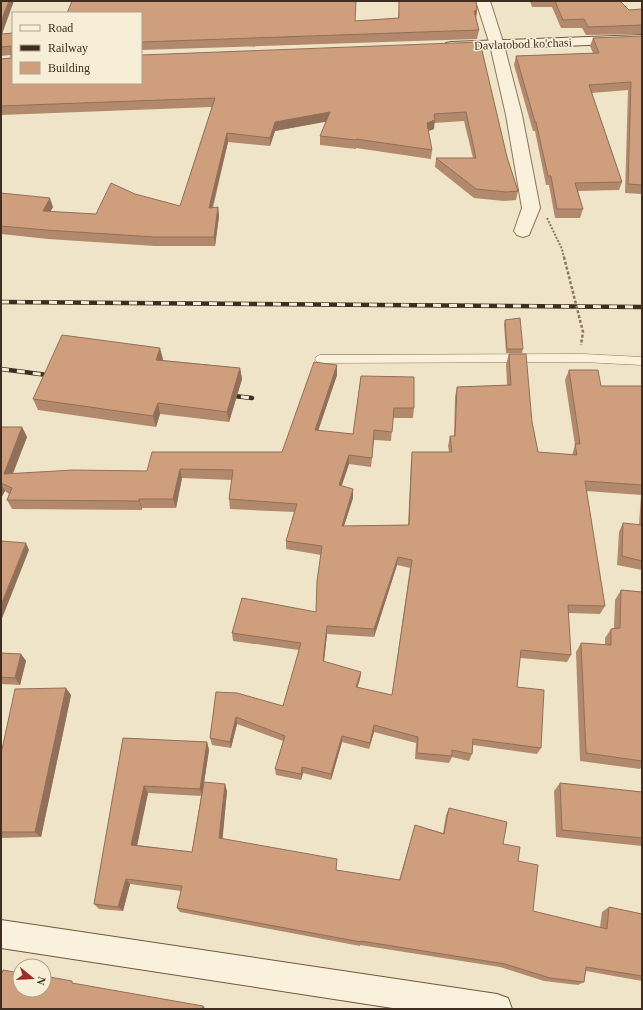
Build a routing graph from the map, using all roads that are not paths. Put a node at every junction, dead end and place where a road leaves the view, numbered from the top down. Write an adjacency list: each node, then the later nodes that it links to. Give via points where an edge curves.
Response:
1 (483, 1): 3 (street)
2 (642, 40): 3 (street, Davlatobod ko'chasi)
3 (497, 44): 4 (street, Davlatobod ko'chasi); 5 (street, via 514,115 531,208)
4 (434, 47)
5 (523, 230)
6 (320, 359): 7 (lane, via 583,358)
7 (642, 361)
8 (1, 934): 9 (street)
9 (497, 1009)

